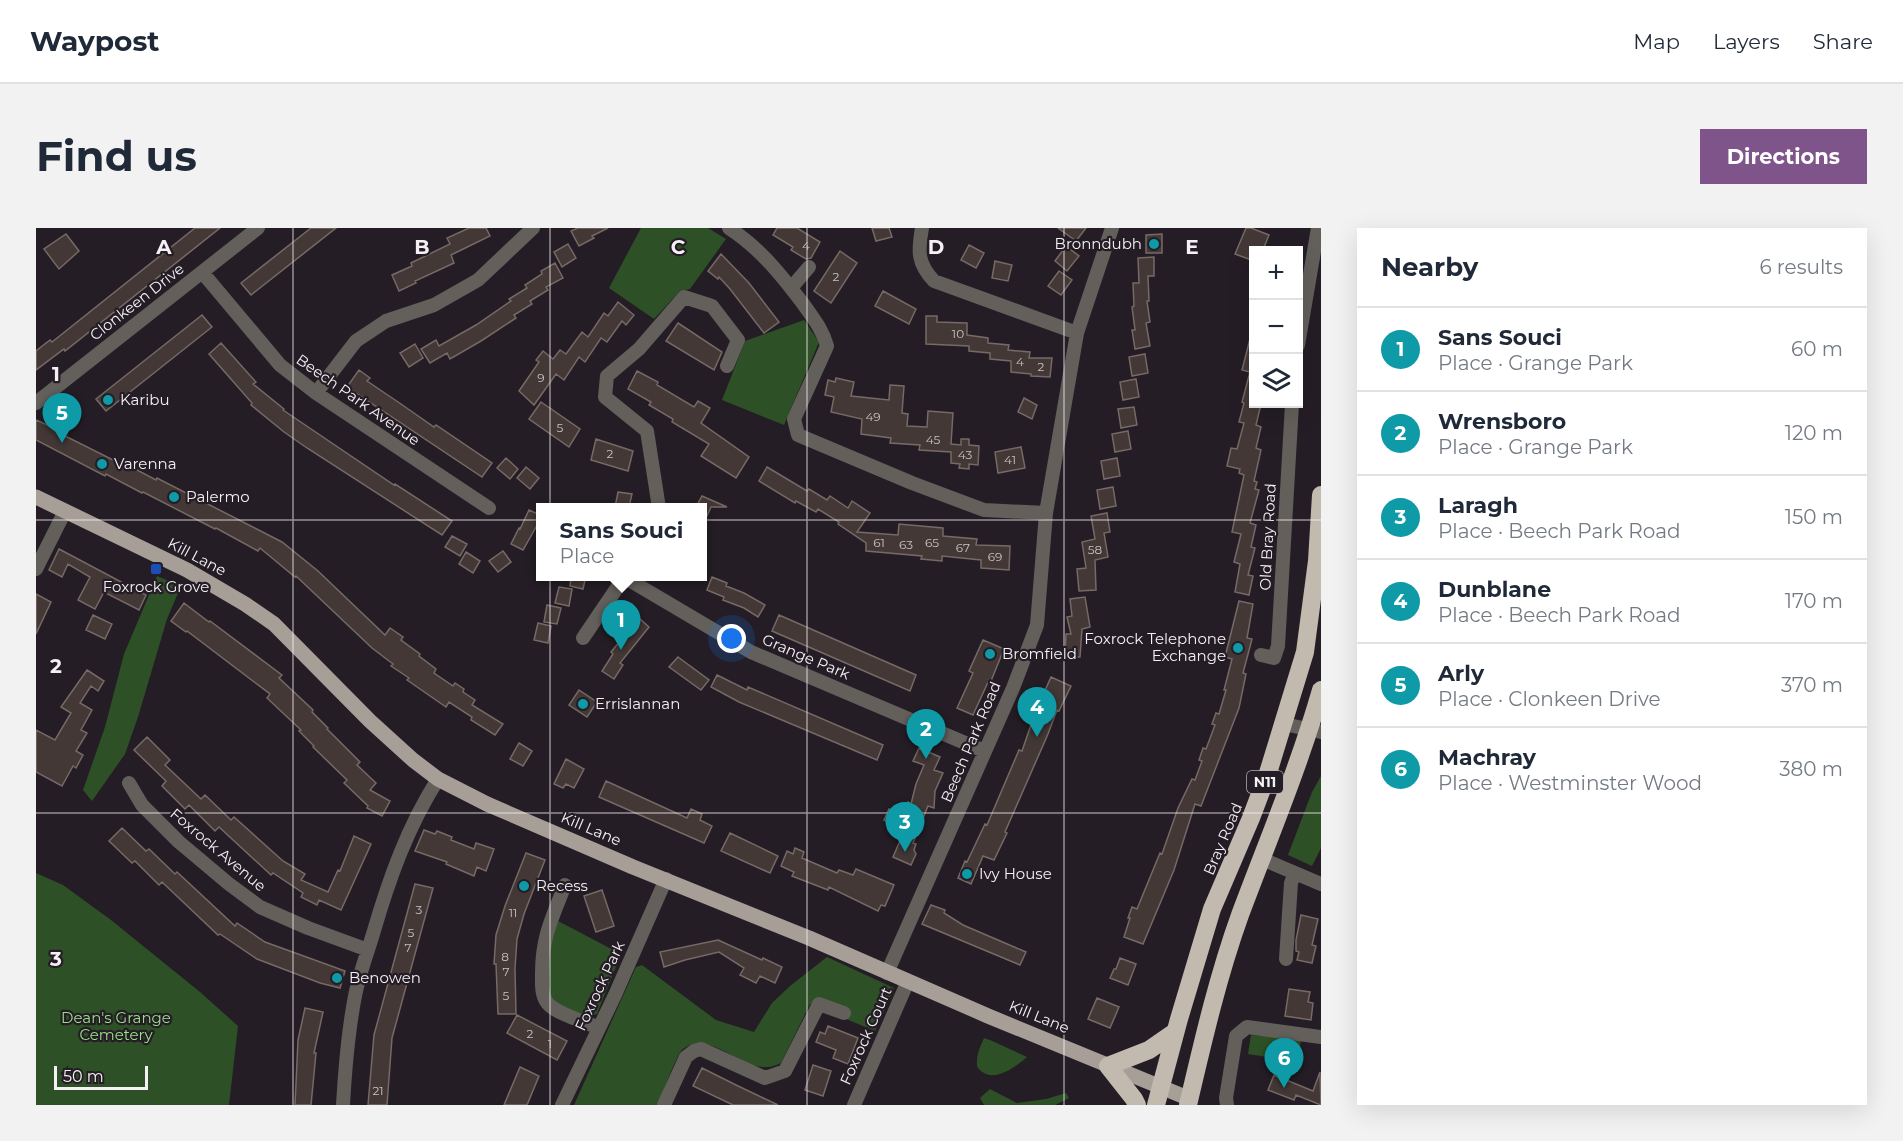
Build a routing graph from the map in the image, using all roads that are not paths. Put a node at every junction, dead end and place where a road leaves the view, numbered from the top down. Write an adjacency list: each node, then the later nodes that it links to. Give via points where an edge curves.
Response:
1 (258, 228): 8 (street, Clonkeen Drive)
2 (533, 228): 13 (street, via 478,280 434,305 386,321 356,341)
3 (729, 228): 9 (street, via 764,256)
4 (922, 228): 11 (street, via 921,264 934,280)
5 (1112, 228): 11 (street, Beech Park Road)
6 (1318, 228): 10 (street)
7 (809, 267): 9 (street)
8 (202, 272): 13 (street, Beech Park Avenue, via 280,365); 14 (street, Clonkeen Drive)
9 (791, 288): 21 (street, via 825,336 827,346 794,419 798,435 984,510)
10 (1303, 320)
11 (1077, 333): 21 (street, Beech Park Road)
12 (727, 366): 18 (street, via 738,340 712,306 684,297 639,349 607,376 605,397 647,431)
13 (316, 393): 19 (street, Beech Park Avenue)
14 (36, 403)
15 (1292, 408): 26 (street, Old Bray Road, via 1278,646 1274,658)
16 (1321, 495): 28 (highway, Bray Road / N11, via 1305,652)
17 (36, 497): 20 (main road, Kill Lane)
18 (658, 503)
19 (489, 508)
20 (65, 511): 22 (street); 31 (main road, Kill Lane, via 187,570 274,624 370,721)
21 (1046, 513): 30 (street, Beech Park Road, via 1036,625)
22 (36, 569)
23 (622, 581): 25 (street, Grange Park)
24 (632, 581): 30 (street, Grange Park, via 751,651)
25 (583, 638)
26 (1261, 655)
27 (1321, 690): 29 (highway, N11)
28 (1284, 724): 29 (street); 44 (highway, Bray Road / N11, via 1251,818 1212,909)
29 (1315, 731): 33 (highway, N11)
30 (984, 751): 40 (street, Beech Park Road)
31 (438, 779): 35 (main road, Kill Lane, via 487,804); 38 (street, via 418,812 391,874)
32 (129, 783): 38 (street, Foxrock Avenue, via 142,806 179,842 260,907)
33 (1262, 859): 34 (street); 48 (highway, N11, via 1227,957)
34 (1295, 873): 36 (street); 39 (street)
35 (666, 879): 40 (main road, Kill Lane); 43 (street, Foxrock Park)
36 (1321, 884)
37 (565, 885): 43 (street, via 546,934 542,987 546,1002 559,1012)
38 (368, 950): 49 (street, via 355,995)
39 (1286, 959)
40 (887, 973): 41 (main road, Kill Lane)
41 (908, 981): 46 (main road, Kill Lane); 52 (street, Foxrock Court)
42 (844, 1013): 51 (street, via 819,1004 784,1071 775,1076 765,1078 701,1049 694,1051 686,1057)
43 (599, 1028): 50 (street, Foxrock Park)
44 (1175, 1032): 46 (highway, via 1149,1050); 47 (highway, Bray Road / N11)
45 (1321, 1037): 54 (street, via 1247,1027 1236,1036)
46 (1108, 1066): 47 (main road, Kill Lane); 53 (highway)
47 (1158, 1096): 48 (main road, Kill Lane)
48 (1189, 1102)
49 (343, 1105)
50 (562, 1105)
51 (664, 1105)
52 (854, 1105)
53 (1137, 1105)
54 (1227, 1105)

